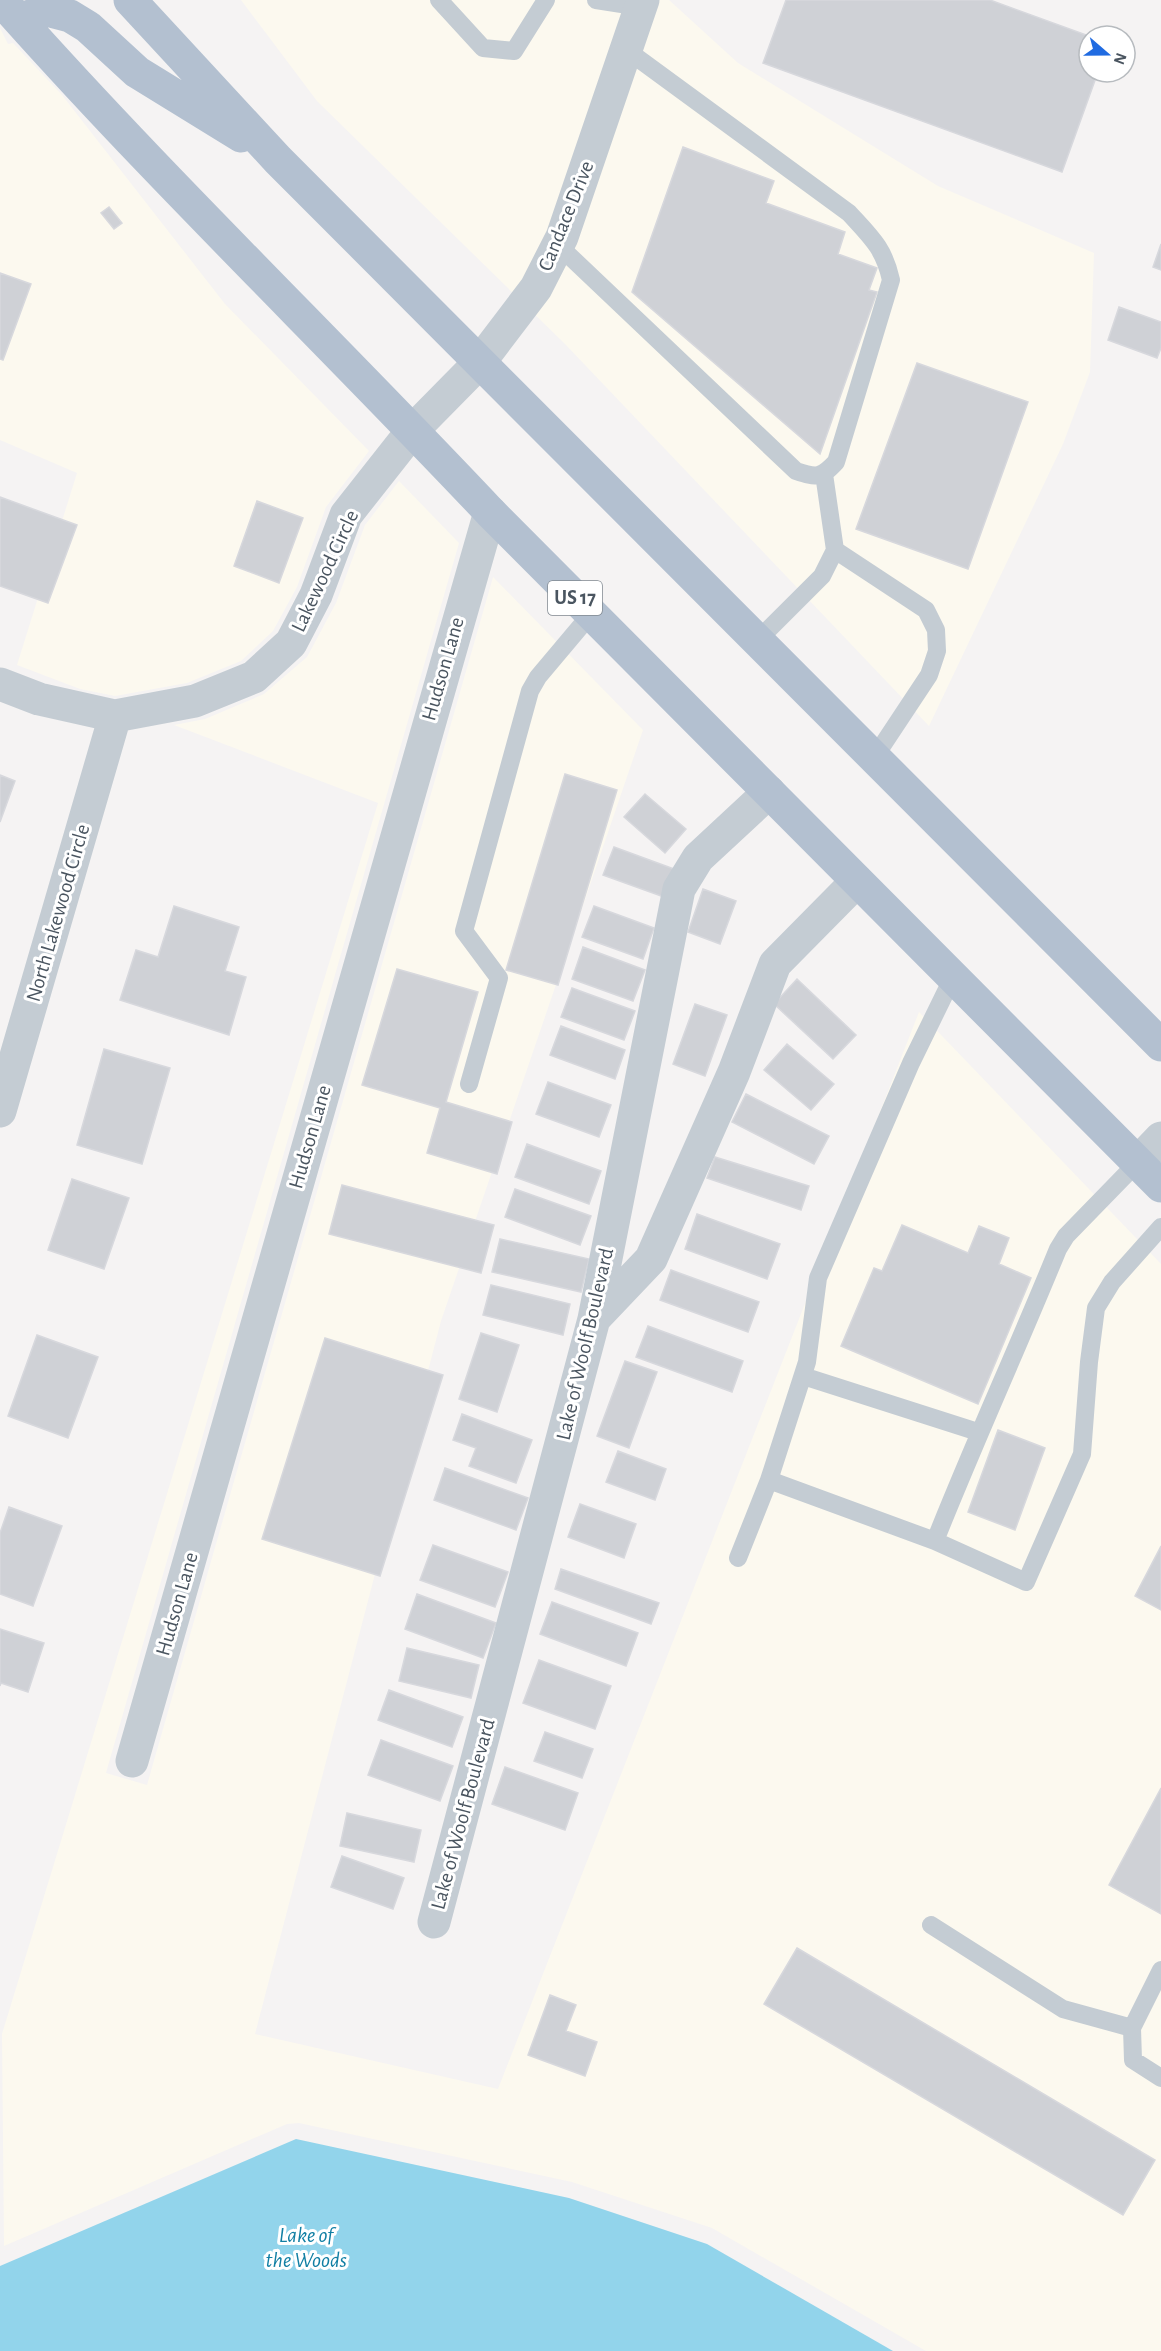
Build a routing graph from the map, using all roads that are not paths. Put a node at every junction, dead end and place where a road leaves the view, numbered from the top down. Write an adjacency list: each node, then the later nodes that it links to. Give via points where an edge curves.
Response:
1 (130, 0): 8 (main road)
2 (439, 0): 3 (lane, via 483,48 514,51)
3 (546, 0)
4 (596, 0): 5 (lane)
5 (642, 4): 7 (street, Candace Drive)
6 (10, 10): 8 (main road, via 46,10 70,16 88,27 137,72); 11 (main road, US 17, via 209,224)
7 (627, 51): 9 (street, Candace Drive); 12 (lane, via 849,213 875,241 887,261 891,280 836,462)
8 (278, 160): 10 (main road)
9 (558, 245): 10 (street, Candace Drive, via 536,288); 12 (lane, via 796,471 812,477)
10 (479, 363): 11 (street, Candace Drive); 16 (main road)
11 (412, 430): 13 (main road, US 17); 18 (street, Lakewood Circle, via 346,515 316,595 291,642 254,677 195,701)
12 (824, 474): 14 (lane)
13 (490, 512): 15 (main road, US 17); 36 (street, Hudson Lane)
14 (835, 550): 16 (lane, via 822,576); 19 (lane, via 926,610 936,630 937,651 929,675)
15 (591, 614): 20 (main road, US 17); 24 (lane, via 530,691 464,931 499,978)
16 (757, 641): 19 (main road)
17 (0, 684): 18 (street, via 39,699)
18 (115, 716): 25 (street, North Lakewood Circle)
19 (874, 758): 23 (main road)
20 (769, 792): 21 (main road, US 17); 30 (street, Lake of Woolf Boulevard, via 698,858 679,889)
21 (858, 881): 22 (main road, US 17); 30 (street, via 775,964 734,1072 651,1259)
22 (953, 977): 27 (main road, US 17); 31 (lane, via 911,1063 818,1278)
23 (1161, 1045)
24 (469, 1084)
25 (0, 1111)
26 (1161, 1138): 27 (street)
27 (1138, 1162): 28 (main road, US 17); 32 (lane, via 1058,1249)
28 (1161, 1186)
29 (1161, 1227): 34 (lane, via 1112,1282 1096,1308 1082,1454 1026,1581)
30 (594, 1319): 37 (street, Lake of Woolf Boulevard)
31 (803, 1376): 32 (lane); 33 (lane)
32 (978, 1432): 34 (lane)
33 (770, 1480): 34 (lane); 35 (lane)
34 (935, 1541)
35 (738, 1558)
36 (132, 1761)
37 (434, 1922)
38 (931, 1925): 40 (lane, via 1063,2009)
39 (1161, 1970): 40 (lane)
40 (1132, 2028): 41 (lane, via 1133,2060)
41 (1161, 2078)

